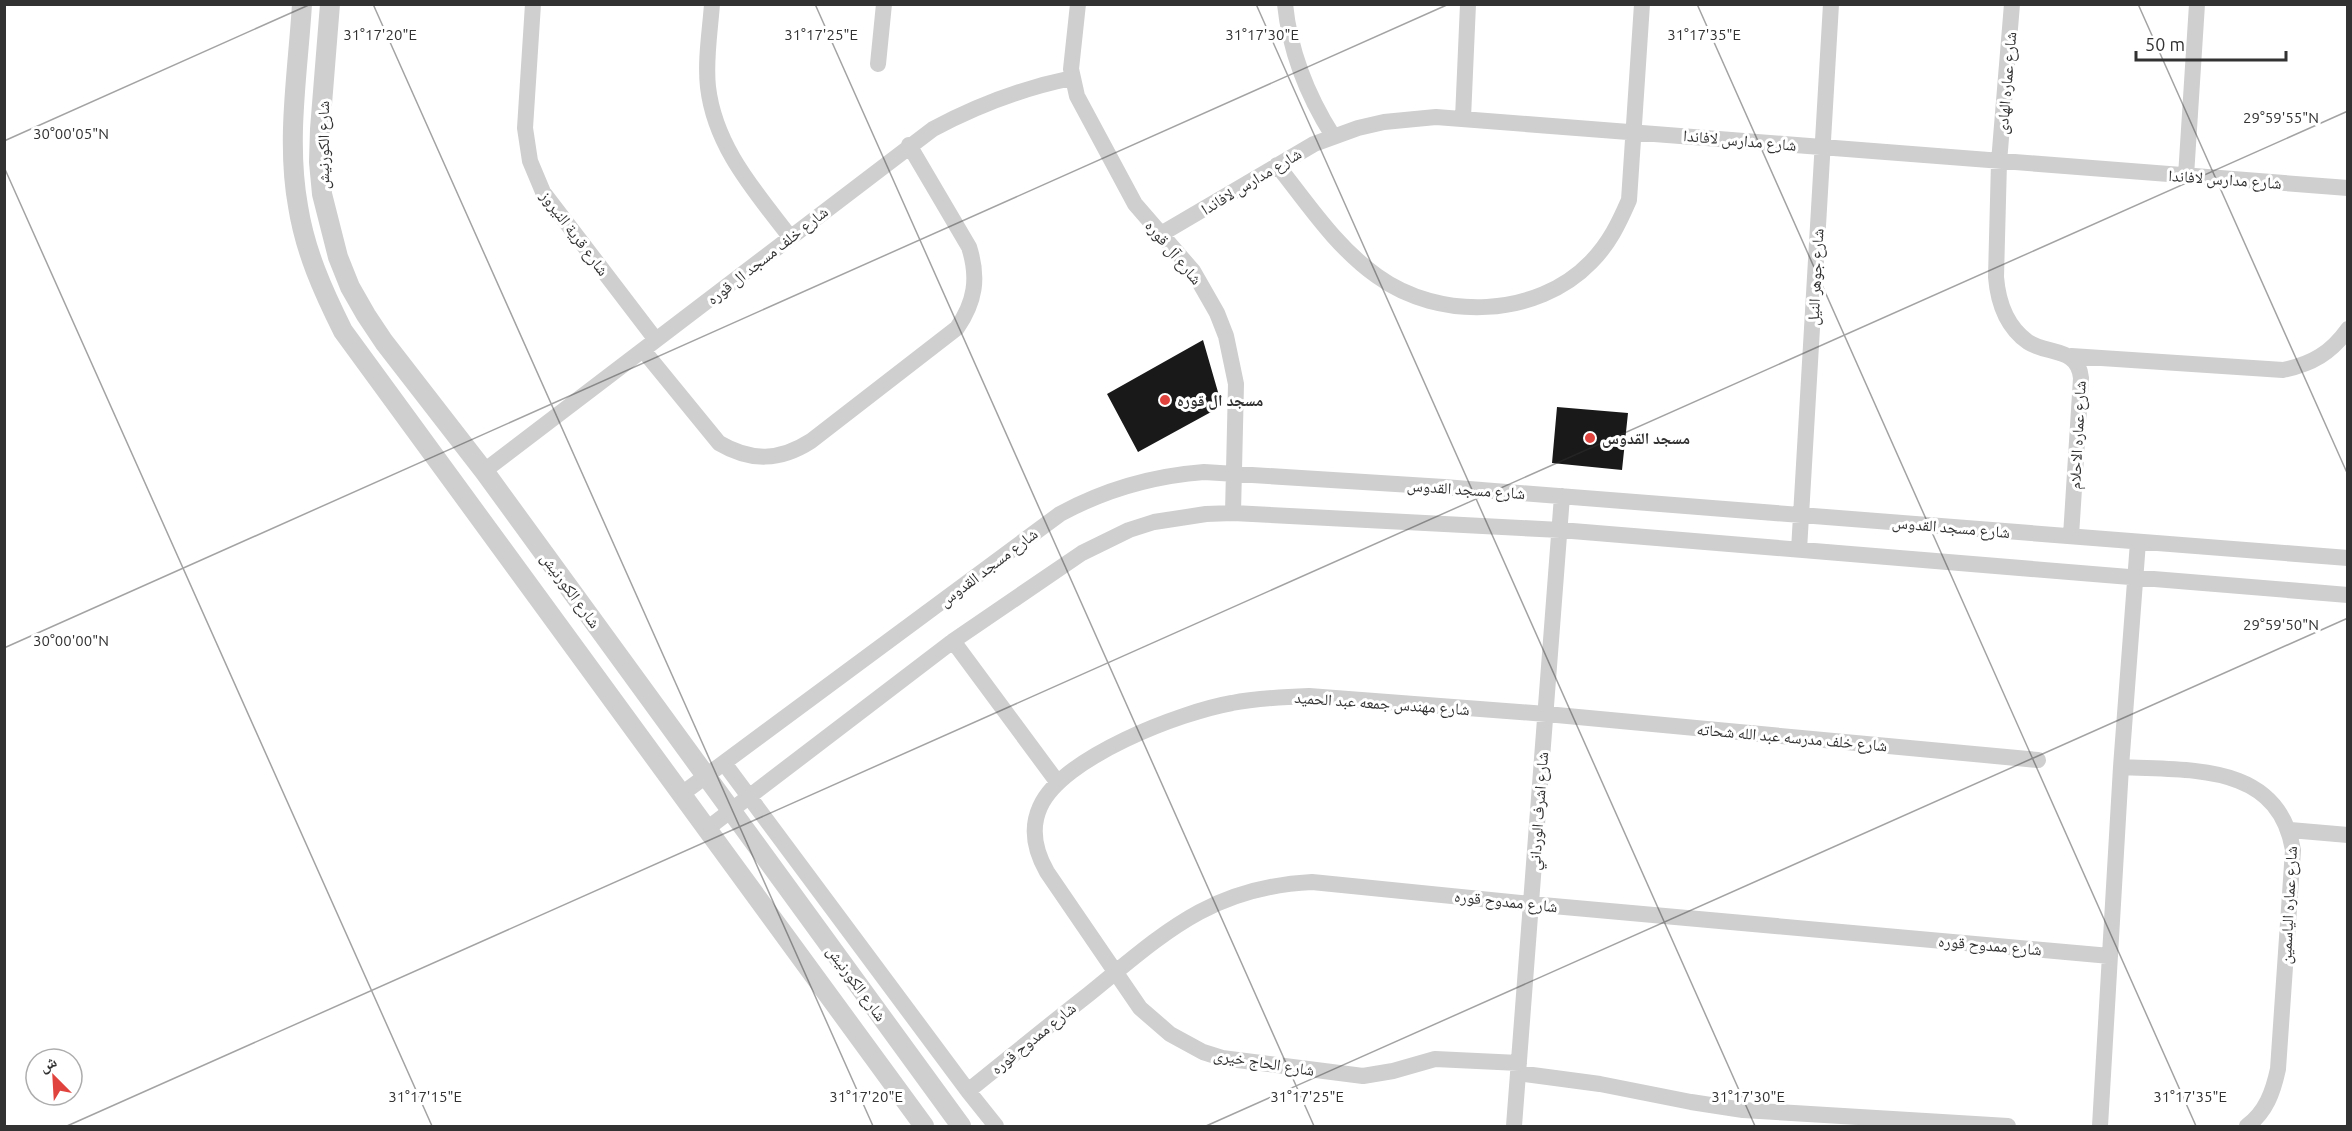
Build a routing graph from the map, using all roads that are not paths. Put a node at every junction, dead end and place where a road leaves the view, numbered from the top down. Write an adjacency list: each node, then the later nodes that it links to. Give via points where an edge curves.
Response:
1 (302, 4): 48 (street, شارع الكورنيش, via 294,168 305,236 329,303 362,358)
2 (330, 4): 29 (street, شارع الكورنيش, via 319,162 322,194 338,257 350,287 384,342)
3 (533, 4): 27 (street, شارع قرية النيروز, via 525,128 535,177)
4 (712, 4): 25 (street, via 708,87 720,133 743,176)
5 (884, 4): 13 (street)
6 (1078, 4): 14 (street, شارع آل قوره)
7 (1285, 4): 17 (street, via 1288,31 1305,86)
8 (1468, 4): 15 (street)
9 (1642, 4): 16 (street)
10 (1831, 4): 19 (street, شارع جوهر النيل)
11 (2012, 4): 20 (street, شارع عماره الهادى)
12 (2197, 4): 22 (street)
13 (878, 64)
14 (1072, 78): 18 (street, شارع خلف مسجد ال قوره, via 986,103); 24 (street, شارع آل قوره, via 1081,105 1128,192)
15 (1462, 118): 16 (street, شارع مدارس لافاندا); 17 (street, شارع مدارس لافاندا, via 1384,122)
16 (1635, 132): 19 (street, شارع مدارس لافاندا); 21 (street, via 1629,200 1620,223 1591,263 1550,291 1527,300 1485,307 1441,303 1408,293 1380,278 1346,251)
17 (1333, 136): 21 (street, شارع مدارس لافاندا)
18 (909, 145): 25 (street, شارع خلف مسجد ال قوره); 27 (street, شارع قرية النيروز, via 969,247 975,264 973,298 957,328 811,441 781,456 765,458 733,452 719,443)
19 (1822, 147): 20 (street, شارع مدارس لافاندا); 33 (street, شارع جوهر النيل)
20 (2000, 162): 22 (street, شارع مدارس لافاندا); 28 (street, شارع عماره الاحلام, via 1996,278 2001,306 2028,342)
21 (1277, 165): 24 (street, شارع مدارس لافاندا)
22 (2186, 176): 23 (street, شارع مدارس لافاندا)
23 (2348, 189)
24 (1161, 234): 30 (street, شارع آل قوره, via 1193,271 1226,336 1236,384)
25 (790, 237): 27 (street, شارع خلف مسجد ال قوره)
26 (2348, 329): 28 (street, via 2339,342 2314,361 2283,370)
27 (650, 345): 29 (street, شارع خلف مسجد ال قوره)
28 (2071, 356): 35 (street, شارع عماره الاحلام, via 2079,366 2081,378)
29 (484, 471): 46 (street, شارع الكورنيش)
30 (1235, 474): 31 (street, شارع مسجد القدوس); 32 (street, شارع آل قوره); 44 (street, شارع مسجد القدوس, via 1204,472 1154,478 1106,492 1060,514)
31 (1562, 496): 33 (street, شارع مسجد القدوس); 34 (street, شارع اشرف الورداني)
32 (1233, 513): 34 (street); 41 (street, via 1154,522 1105,540)
33 (1801, 514): 35 (street, شارع مسجد القدوس); 37 (street, شارع جوهر النيل)
34 (1560, 530): 37 (street); 42 (street, شارع اشرف الورداني)
35 (2071, 536): 36 (street, شارع مسجد القدوس)
36 (2138, 542): 38 (street, شارع مسجد القدوس); 39 (street)
37 (1799, 550): 39 (street)
38 (2348, 558)
39 (2136, 577): 40 (street); 45 (street)
40 (2348, 595)
41 (953, 641): 47 (street); 49 (street)
42 (1545, 714): 43 (street, شارع خلف مدرسه عبد الله شحاته); 47 (street, شارع مهندس جمعه عبد الحميد, via 1309,696 1232,702 1132,736 1089,760); 54 (street, شارع اشرف الورداني)
43 (2038, 760)
44 (724, 763): 46 (street, شارع مسجد القدوس); 49 (street)
45 (2121, 767): 52 (street, شارع عماره الياسمين, via 2234,777 2270,801); 55 (street)
46 (706, 776): 48 (street, شارع مسجد القدوس); 50 (street, شارع الكورنيش)
47 (1059, 783): 56 (street, شارع الحاج خيرى, via 1036,818 1034,832 1040,860)
48 (683, 793): 51 (street, شارع الكورنيش)
49 (749, 796): 50 (street); 58 (street)
50 (731, 810): 51 (street); 60 (street, شارع الكورنيش)
51 (708, 828): 59 (street, شارع الكورنيش)
52 (2290, 830): 53 (street); 65 (street, شارع عماره الياسمين, via 2293,850 2278,1069 2266,1106)
53 (2348, 835)
54 (1531, 904): 55 (street, شارع ممدوح قوره); 56 (street, شارع ممدوح قوره, via 1312,882 1287,883 1214,904 1168,930); 57 (street, شارع اشرف الورداني)
55 (2110, 956): 64 (street)
56 (1115, 972): 57 (street, شارع الحاج خيرى, via 1154,1022 1186,1043 1222,1058 1363,1076 1436,1059); 58 (street, شارع ممدوح قوره)
57 (1518, 1068): 62 (street, شارع اشرف الورداني); 63 (street, شارع الحاج خيرى, via 1743,1110)
58 (968, 1091): 61 (street)
59 (924, 1126)
60 (961, 1126)
61 (996, 1126)
62 (1514, 1126)
63 (2008, 1126)
64 (2100, 1126)
65 (2247, 1126)

